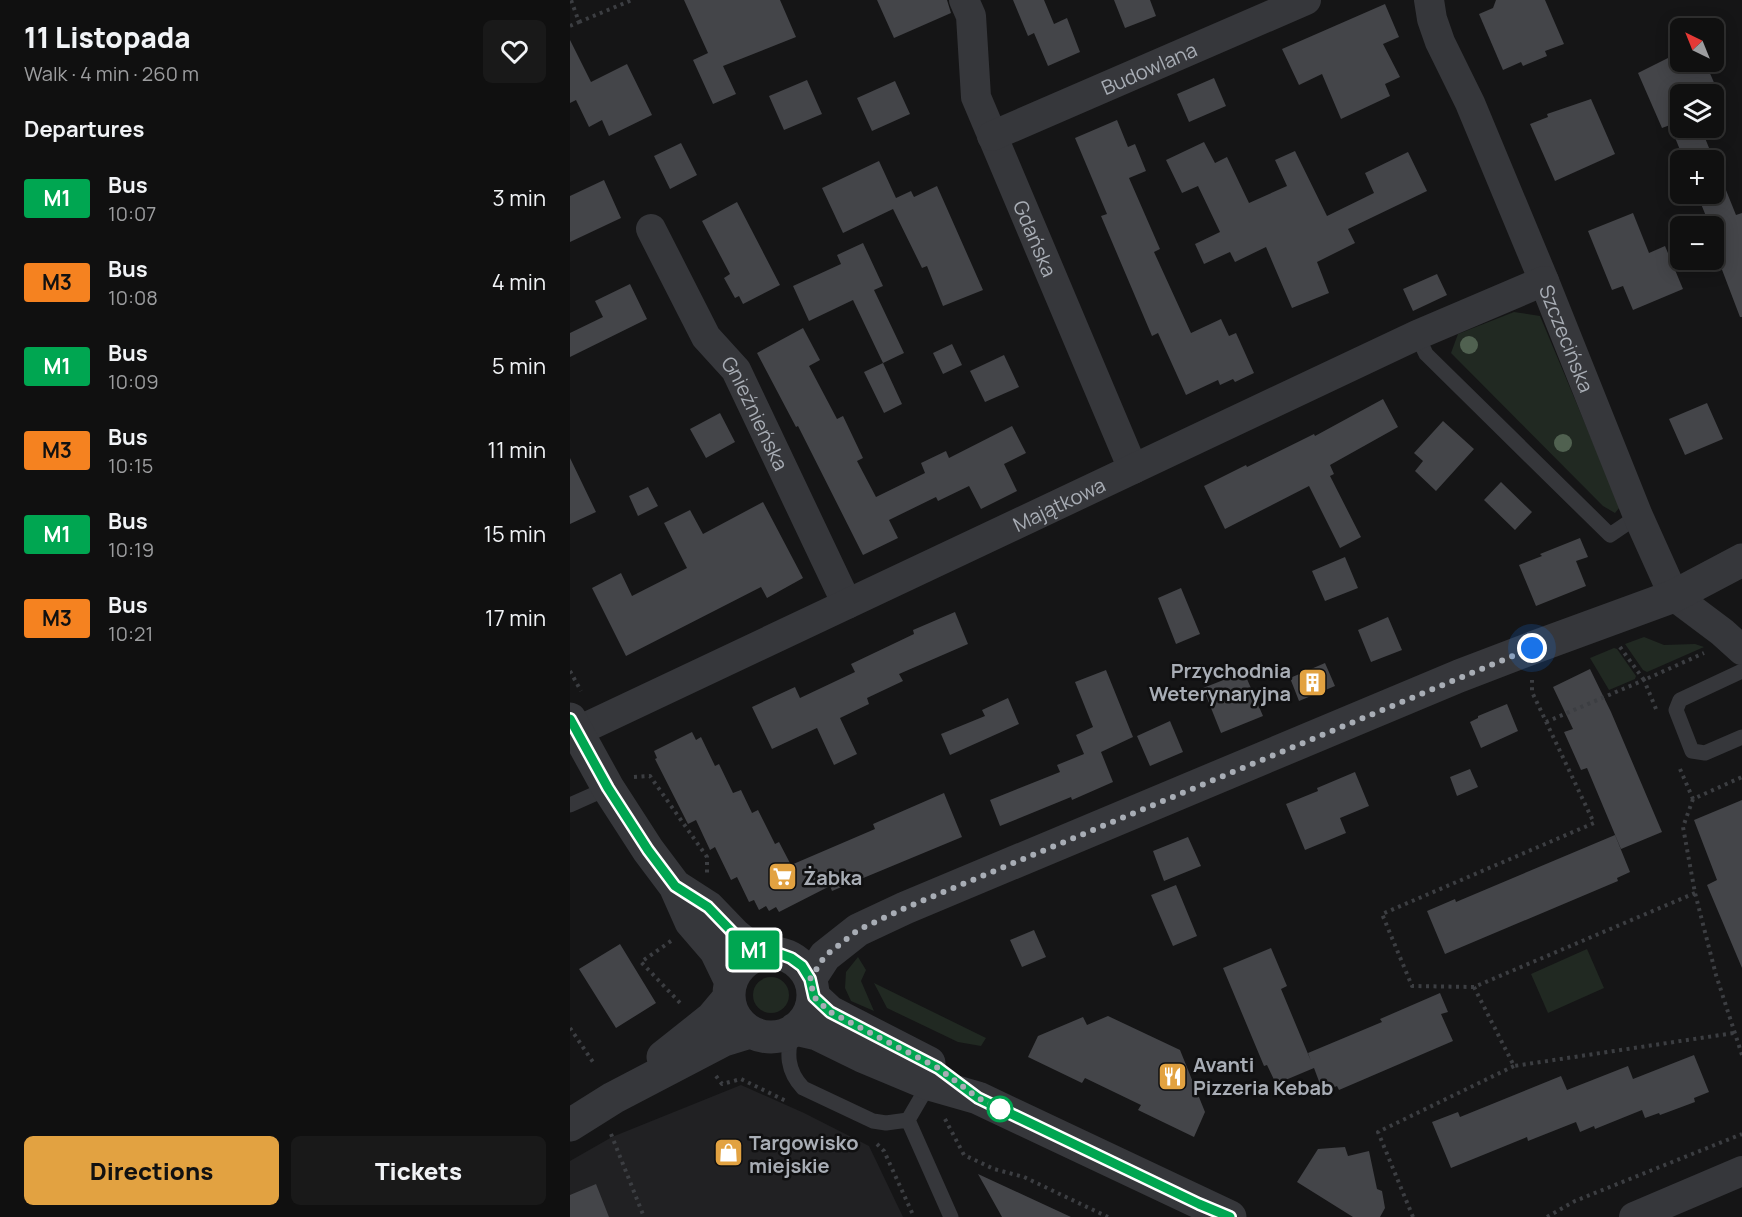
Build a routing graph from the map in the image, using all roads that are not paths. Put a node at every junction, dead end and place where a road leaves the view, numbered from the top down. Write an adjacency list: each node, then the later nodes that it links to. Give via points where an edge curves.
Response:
1 (964, 0): 4 (street, Gdańska, via 971,16 976,97)
2 (1306, 0): 4 (street, Budowlana)
3 (1430, 0): 6 (street, Szczecińska, via 1440,42 1470,103)
4 (992, 136): 8 (street, Gdańska)
5 (651, 229): 12 (street, Gnieźnieńska, via 706,337 736,370)
6 (1544, 281): 7 (street, Majątkowa); 9 (street, Szczecińska)
7 (1418, 335): 8 (street, Majątkowa); 9 (lane, via 1426,354 1610,535)
8 (1133, 469): 12 (street, Majątkowa)
9 (1638, 516): 11 (street, Szczecińska)
10 (1742, 560): 11 (street)
11 (1674, 596): 13 (street, Szczecińska); 21 (street, via 1460,676 858,930 834,933)
12 (847, 604): 15 (street, Majątkowa)
13 (1742, 650)
14 (1742, 671): 16 (lane, via 1680,700 1676,710 1692,751 1706,753)
15 (573, 725): 17 (street)
16 (1742, 737)
17 (618, 782): 18 (lane); 19 (street, via 648,850)
18 (570, 805)
19 (675, 886): 20 (street, via 708,907); 22 (street, via 691,922 716,951)
20 (759, 954): 21 (street, via 780,954); 22 (street, via 738,968)
21 (805, 978): 23 (street, via 811,1011); 27 (street, via 830,1012 938,1068)
22 (729, 990): 24 (street, via 731,1012); 26 (street, via 712,1018)
23 (794, 1030): 24 (street, via 776,1036); 25 (street, via 817,1034); 28 (lane, via 788,1046 790,1069 803,1088 873,1121)
24 (750, 1032): 26 (street, via 724,1040)
25 (929, 1084): 27 (street); 28 (lane)
26 (613, 1098): 29 (street)
27 (978, 1098): 31 (street)
28 (908, 1120): 32 (lane)
29 (570, 1125)
30 (1742, 1172): 33 (street)
31 (1222, 1215)
32 (951, 1217)
33 (1634, 1217)

